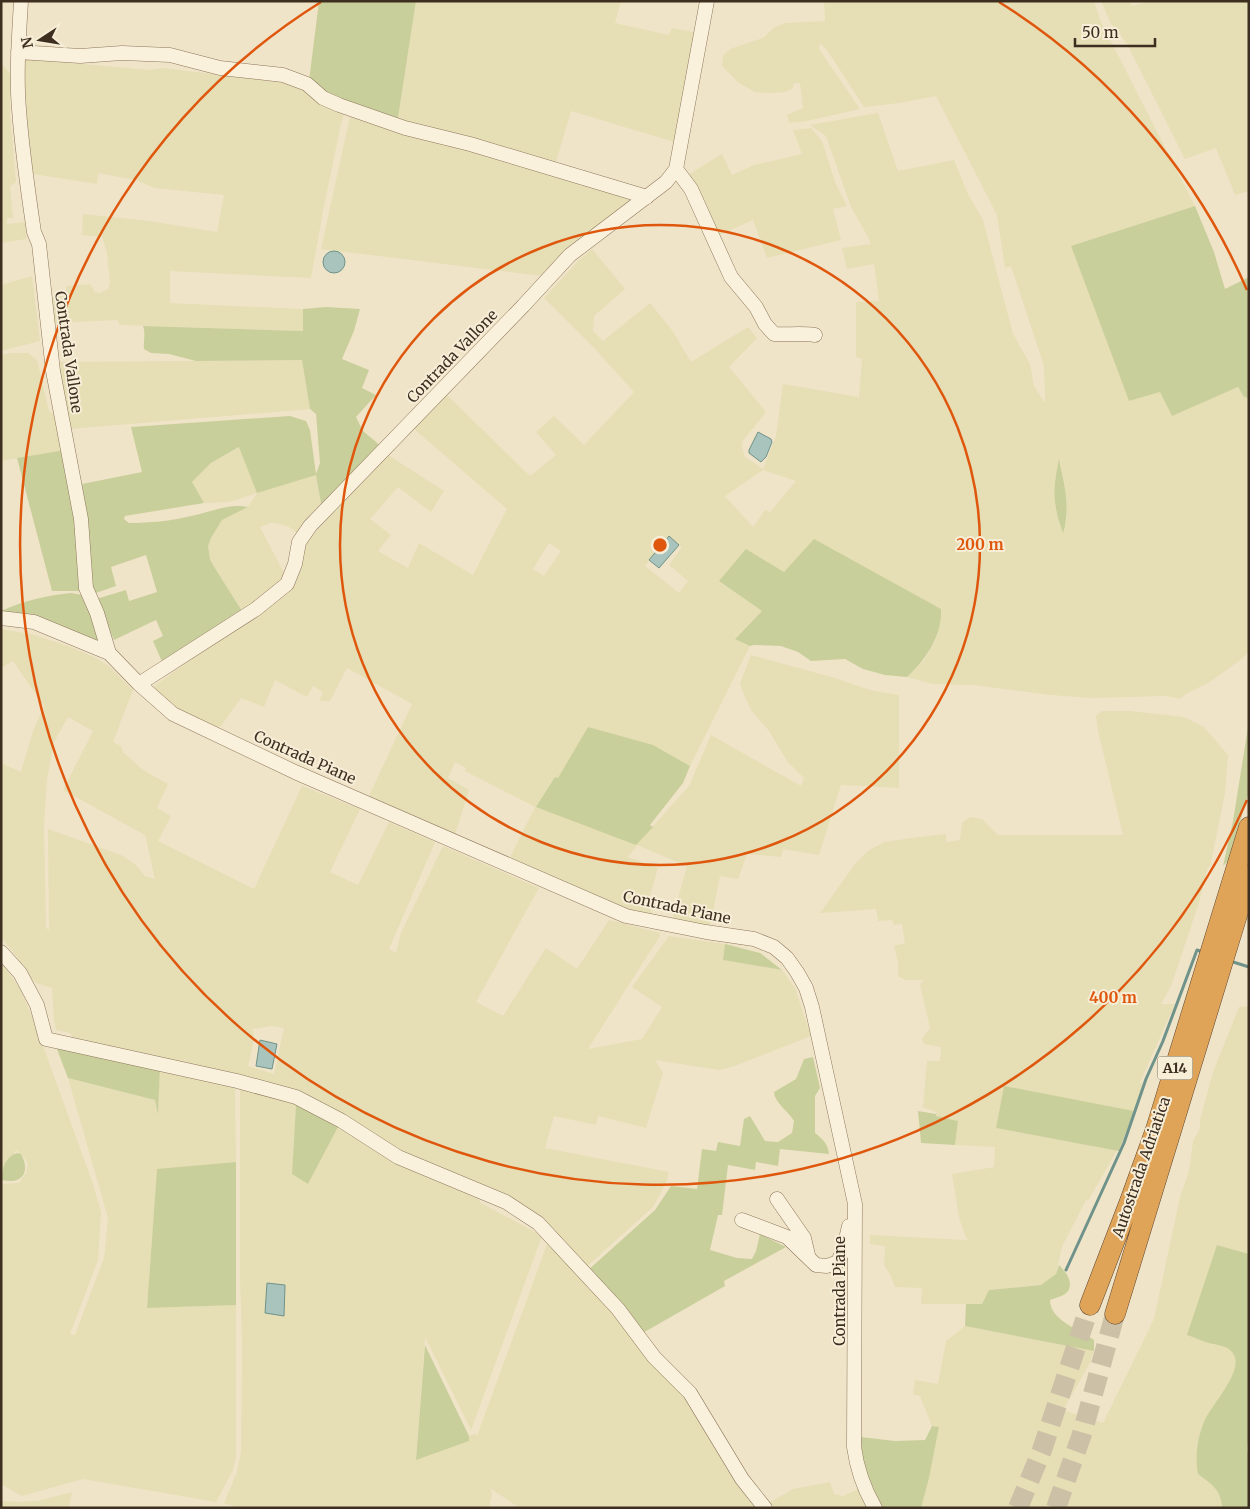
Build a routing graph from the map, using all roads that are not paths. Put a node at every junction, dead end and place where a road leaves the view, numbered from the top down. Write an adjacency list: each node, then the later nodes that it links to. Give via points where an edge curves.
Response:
1 (21, 1): 3 (street, Contrada Vallone)
2 (706, 1): 4 (street)
3 (18, 52): 5 (street, via 80,56 122,53 170,55 220,68 283,75 307,84 323,98 380,120); 8 (street, Contrada Vallone, via 18,108 23,157 34,232 39,244 53,371 81,519 86,588)
4 (676, 169): 5 (street, Contrada Vallone); 6 (street, via 691,189 731,277 765,324 774,334)
5 (647, 197): 9 (street, Contrada Vallone, via 570,256 310,526 299,542 287,584 256,609)
6 (815, 335)
7 (1, 618): 8 (street, Contrada Piane, via 34,622)
8 (109, 653): 9 (street, Contrada Piane)
9 (139, 684): 14 (street, Contrada Piane, via 172,714 295,772 626,916 754,939 774,947 787,958 806,988)
10 (1249, 827): 17 (highway, Autostrada Adriatica / A14, via 1156,1128)
11 (1249, 876): 18 (highway, Autostrada Adriatica / A14)
12 (1, 952): 19 (street, via 20,974 33,997 46,1039 296,1097 342,1121 398,1157 506,1202 538,1223 690,1393 742,1479)
13 (776, 1200): 16 (street, via 804,1238)
14 (854, 1204): 16 (street, via 838,1262 816,1265); 20 (street, Contrada Piane, via 854,1447 860,1476)
15 (742, 1220): 16 (street, via 787,1237)
16 (808, 1255)
17 (1090, 1305)
18 (1115, 1314)
19 (765, 1508)
20 (875, 1508)

